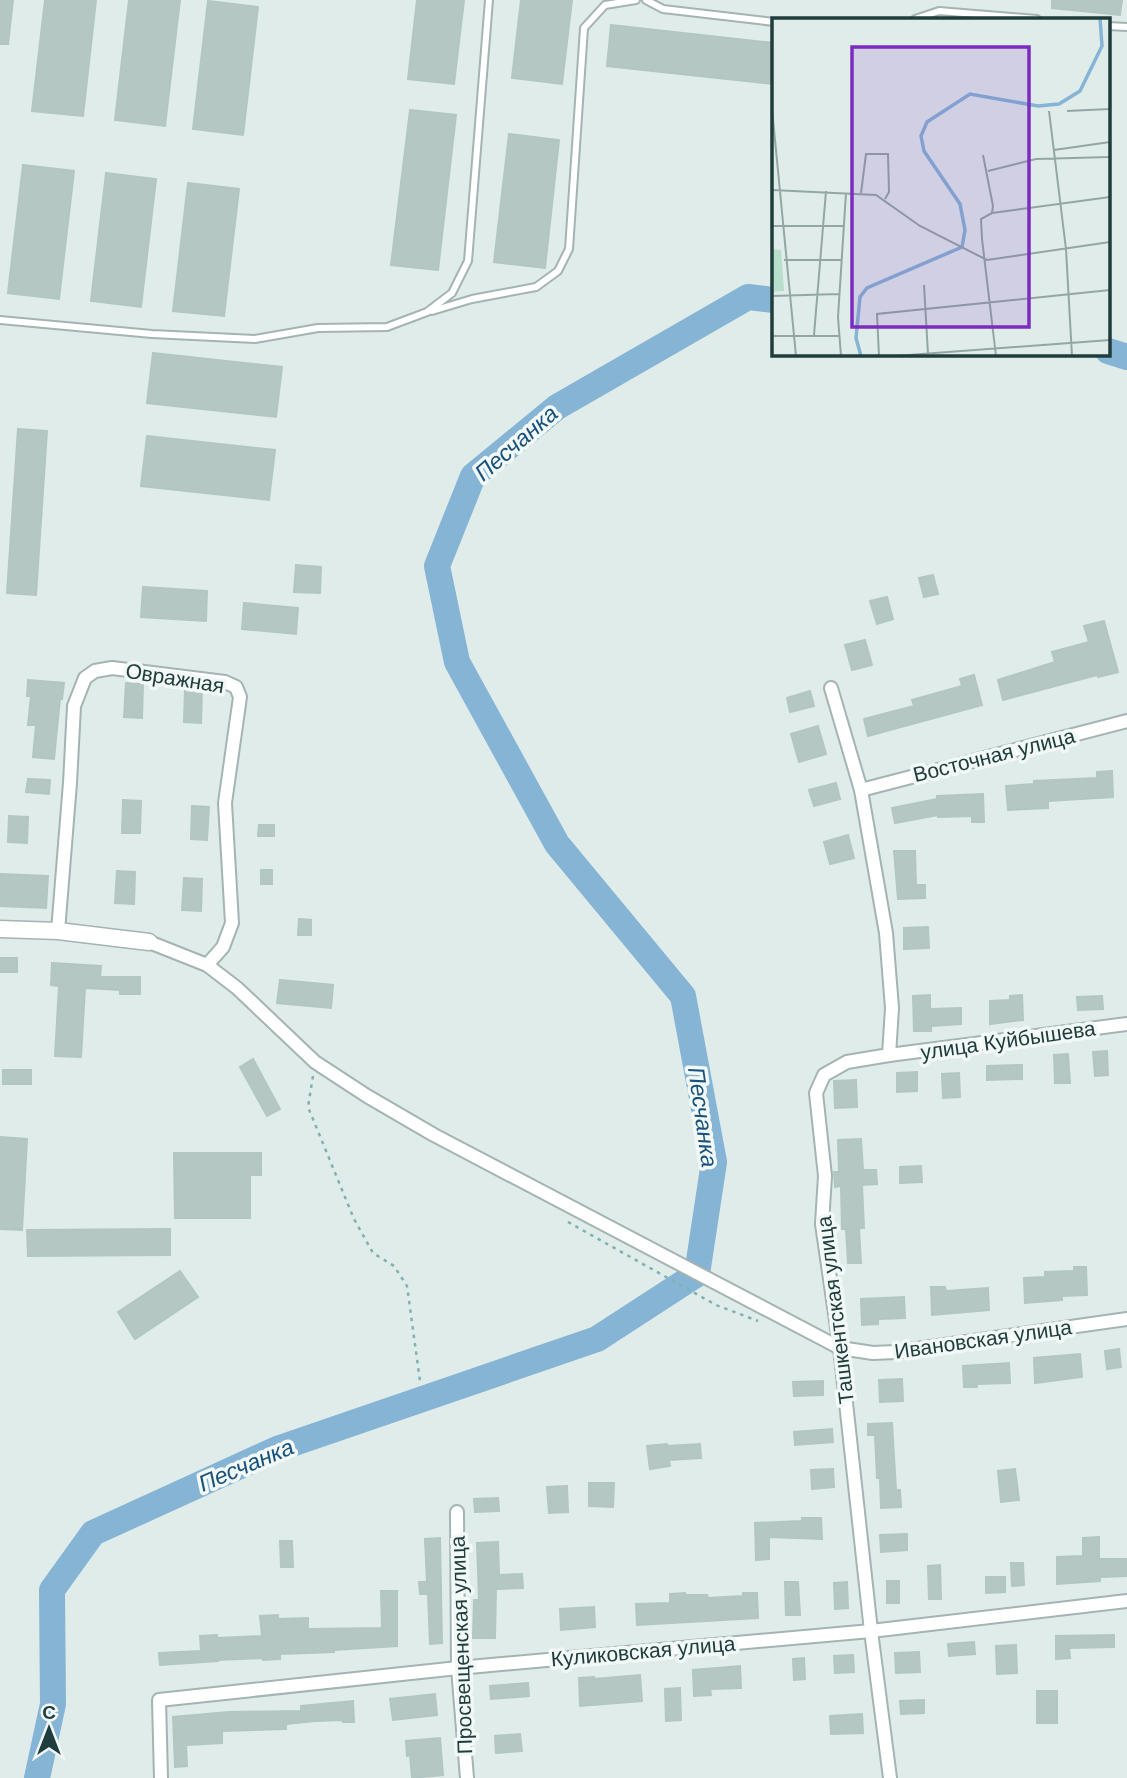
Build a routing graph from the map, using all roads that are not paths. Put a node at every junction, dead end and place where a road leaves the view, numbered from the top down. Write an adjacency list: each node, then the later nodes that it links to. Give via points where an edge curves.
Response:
1 (489, 0): 7 (lane, via 468,261 452,293)
2 (636, 0): 7 (lane, via 605,5 584,28 569,249 558,271 536,287)
3 (646, 0): 6 (lane, via 663,9)
4 (918, 18): 5 (lane, via 939,10)
5 (1026, 18)
6 (772, 23)
7 (427, 312): 8 (lane, via 387,327 318,328 255,339)
8 (0, 320)
9 (831, 688): 11 (street)
10 (1127, 721): 11 (street, Восточная улица)
11 (861, 790): 17 (street, via 886,933 892,1008)
12 (0, 929): 13 (street)
13 (58, 931): 14 (street); 15 (street, Овражная, via 74,706 85,677 112,668 225,682 236,687 240,697 225,803 232,923 223,947)
14 (149, 942): 15 (street, Ивановская улица)
15 (207, 965): 19 (street, Ивановская улица, via 315,1062 367,1096)
16 (1127, 1024): 17 (street, улица Куйбышева)
17 (889, 1055): 19 (street, Ташкентская улица, via 847,1062 824,1075 816,1093 825,1176 822,1224)
18 (1127, 1319): 19 (street, Ивановская улица, via 895,1352)
19 (840, 1348): 22 (street, Ташкентская улица)
20 (457, 1512): 23 (street, Просвещенская улица)
21 (1127, 1601): 22 (street, Куликовская улица)
22 (871, 1630): 23 (street, Куликовская улица); 26 (street, Ташкентская улица)
23 (458, 1668): 24 (street, Куликовская улица, via 159,1700); 25 (street, Просвещенская улица)
24 (161, 1778)
25 (467, 1778)
26 (890, 1778)

